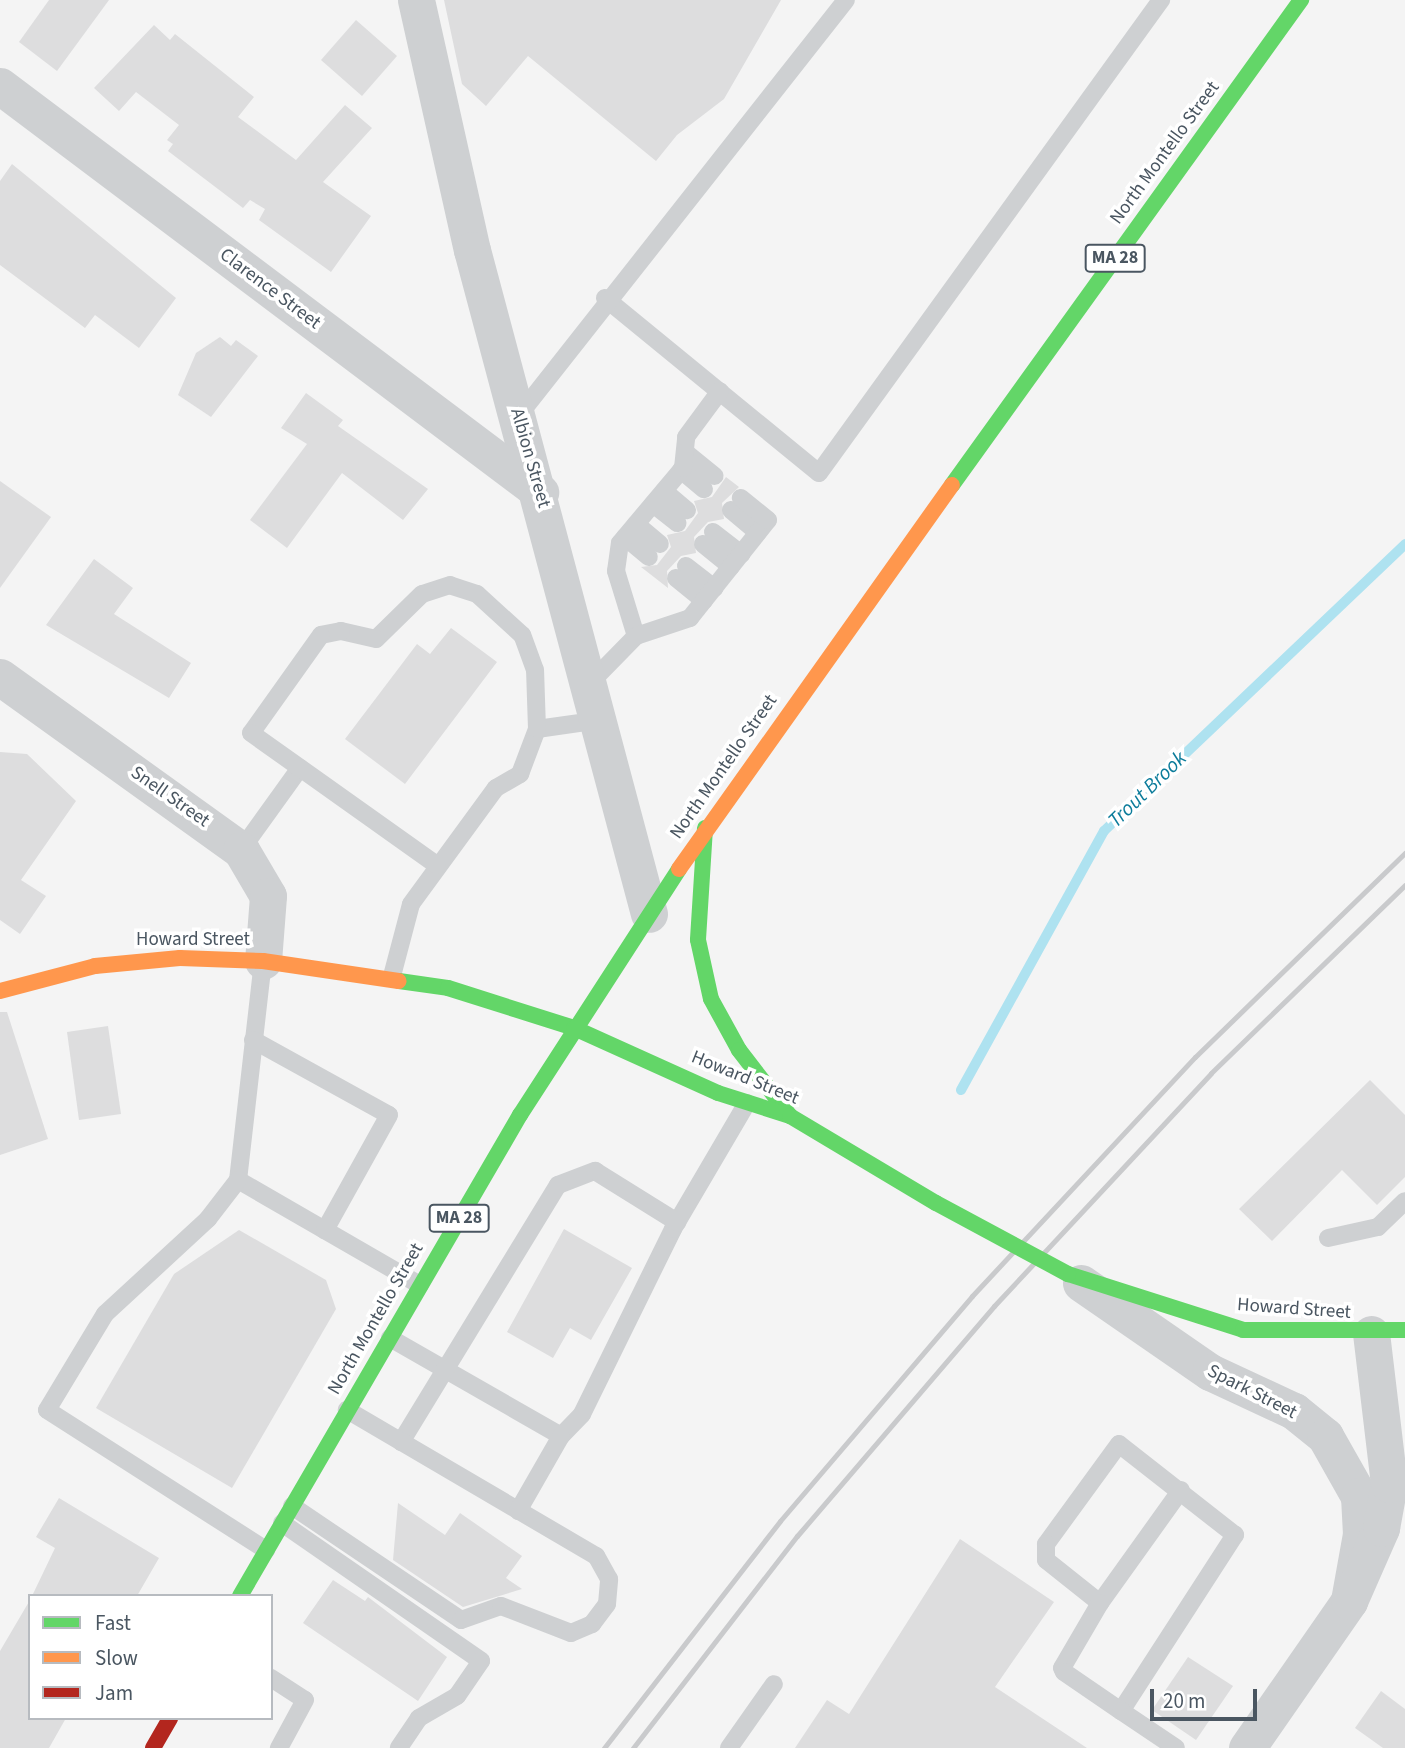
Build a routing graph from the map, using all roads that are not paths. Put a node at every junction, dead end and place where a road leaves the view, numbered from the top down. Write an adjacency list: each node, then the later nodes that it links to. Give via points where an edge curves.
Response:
1 (416, 0): 8 (street, Albion Street, via 472,250)
2 (846, 0): 6 (lane, via 795,71)
3 (1161, 0): 7 (lane, via 819,473)
4 (1300, 0): 27 (main road, North Montello Street / MA 28)
5 (0, 86): 11 (street, Clarence Street)
6 (606, 298): 7 (lane); 8 (lane)
7 (720, 391): 9 (lane, via 690,428)
8 (519, 415): 11 (street, Albion Street)
9 (683, 461): 10 (lane); 12 (lane)
10 (709, 483)
11 (540, 492): 23 (street, Albion Street)
12 (658, 497): 14 (lane); 15 (lane)
13 (736, 504): 18 (lane, via 763,526)
14 (682, 517)
15 (631, 531): 17 (lane); 21 (lane, via 616,571)
16 (708, 538): 18 (lane)
17 (654, 551)
18 (736, 561): 20 (lane)
19 (681, 572): 20 (lane)
20 (709, 595): 21 (lane, via 679,625)
21 (636, 636): 23 (lane)
22 (0, 677): 28 (street, Snell Street)
23 (591, 682): 24 (street, Albion Street)
24 (601, 720): 25 (lane); 30 (street, Albion Street)
25 (537, 729): 26 (lane, via 535,670 522,635 470,591 437,587 411,602 376,639 341,631 321,635 251,733); 29 (lane, via 520,774 496,788)
26 (300, 768): 28 (lane); 29 (lane)
27 (705, 828): 30 (main road, North Montello Street / MA 28); 37 (main road, via 698,940 711,999 739,1050)
28 (241, 850): 31 (street, Snell Street, via 268,896)
29 (438, 865): 32 (lane, via 411,904)
30 (649, 914): 34 (main road, North Montello Street / MA 28)
31 (262, 961): 32 (main road, Howard Street); 33 (main road, Howard Street, via 136,960); 35 (lane)
32 (392, 976): 34 (main road, Howard Street)
33 (0, 991)
34 (575, 1028): 36 (main road, Howard Street); 44 (main road, North Montello Street / MA 28)
35 (253, 1040): 38 (lane); 41 (lane, via 389,1115)
36 (747, 1103): 37 (main road, Howard Street); 40 (lane)
37 (790, 1116): 43 (main road, Howard Street, bridge)
38 (238, 1180): 41 (lane); 56 (lane, via 208,1219 105,1314 47,1410)
39 (1405, 1201): 42 (lane, via 1378,1227)
40 (677, 1222): 47 (lane, via 595,1171 558,1185); 49 (lane, via 582,1414)
41 (325, 1230): 44 (lane)
42 (1328, 1238)
43 (1068, 1274): 45 (main road, Howard Street, via 1243,1330); 58 (street, Spark Street, via 1210,1372 1294,1411 1325,1436 1359,1496 1361,1534)
44 (421, 1285): 46 (main road, North Montello Street / MA 28)
45 (1388, 1332): 58 (street, Spark Street, via 1389,1484 1381,1528)
46 (390, 1338): 47 (lane); 48 (main road, North Montello Street / MA 28)
47 (444, 1371): 49 (lane); 50 (lane)
48 (347, 1410): 50 (lane); 52 (main road, North Montello Street / MA 28)
49 (561, 1436): 53 (lane)
50 (401, 1442): 53 (lane)
51 (1181, 1490): 59 (lane); 59 (lane, via 1115,1446 1046,1544 1046,1560); 62 (lane, via 1232,1530 1234,1543)
52 (292, 1506): 53 (lane, via 461,1620 501,1606 571,1633 592,1624 607,1604 609,1579 596,1556); 54 (main road, North Montello Street / MA 28)
53 (518, 1511)
54 (282, 1523): 56 (main road, North Montello Street / MA 28); 67 (lane, via 481,1661 457,1696 419,1718)
55 (1405, 1533): 58 (street, Spark Street)
56 (266, 1550): 57 (main road, North Montello Street / MA 28)
57 (241, 1594)
58 (1349, 1601): 70 (street, Spark Street)
59 (1100, 1603): 62 (lane, via 1062,1663 1064,1672)
60 (273, 1679): 66 (lane, via 305,1700)
61 (774, 1684): 68 (lane)
62 (1121, 1711): 64 (lane)
63 (169, 1720): 65 (main road)
64 (1153, 1742): 69 (lane)
65 (153, 1748)
66 (279, 1748)
67 (399, 1748)
68 (729, 1748)
69 (1176, 1748)
70 (1247, 1748)

